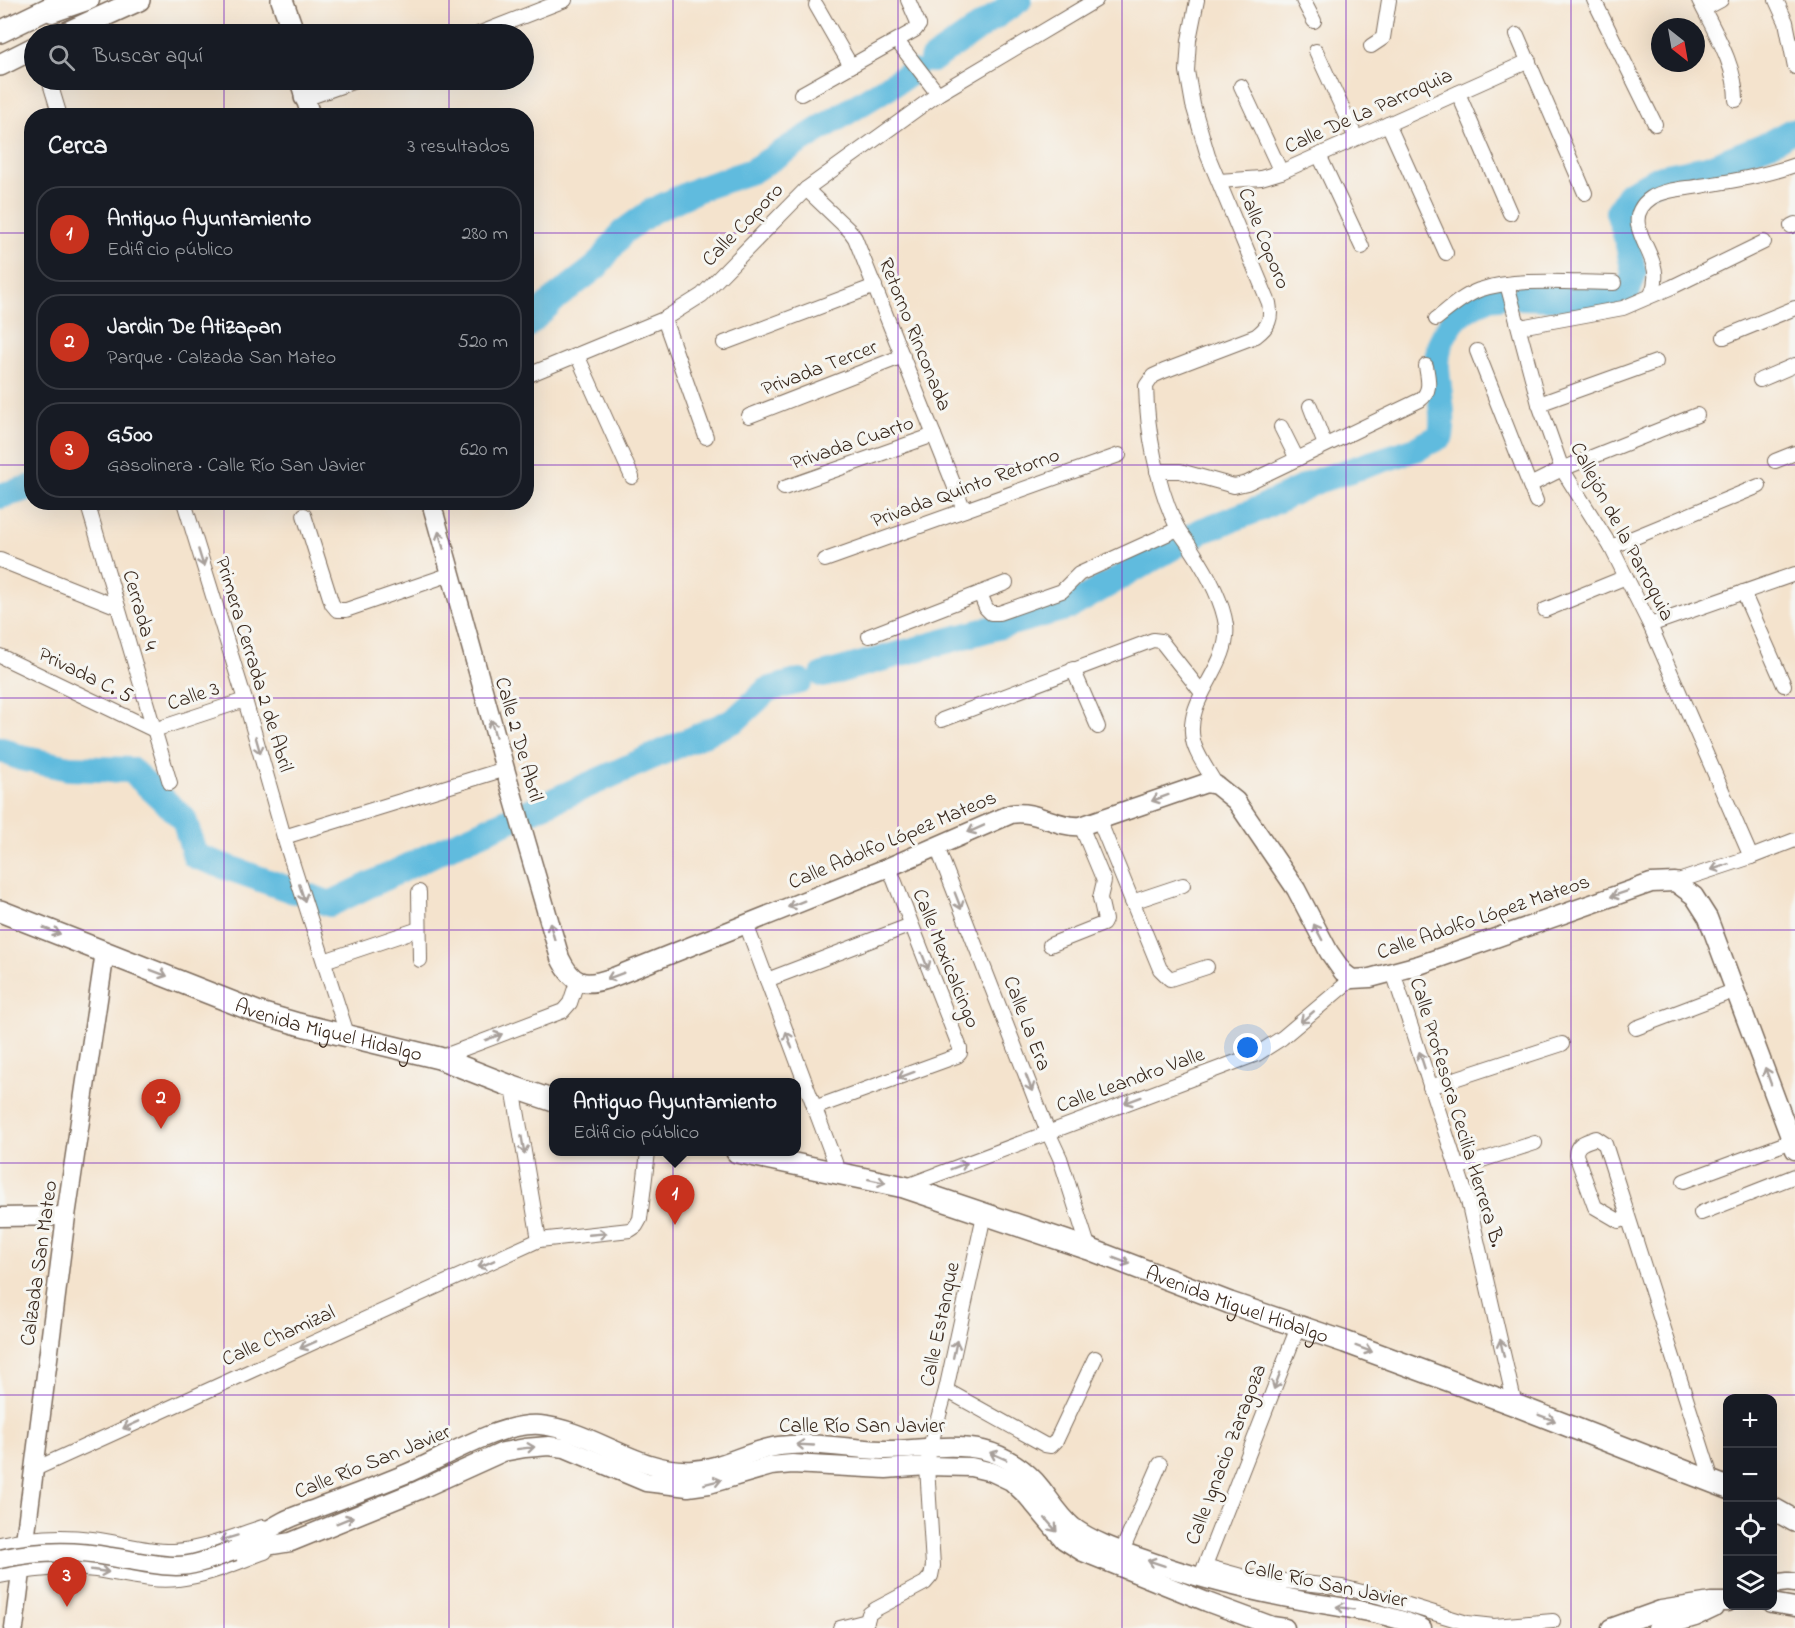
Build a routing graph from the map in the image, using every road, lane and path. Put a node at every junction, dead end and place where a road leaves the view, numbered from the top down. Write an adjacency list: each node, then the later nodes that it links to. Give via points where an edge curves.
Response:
1 (66, 0): 22 (main road)
2 (90, 0): 22 (street)
3 (139, 0): 18 (main road)
4 (271, 0): 19 (street)
5 (282, 0): 20 (main road)
6 (565, 0): 21 (street)
7 (908, 0): 24 (street, via 919,25)
8 (1096, 0): 38 (street, Calle Coporo)
9 (1197, 0): 47 (street, Calle Coporo, via 1187,71 1193,105)
10 (1303, 0): 17 (street)
11 (1389, 0): 25 (street, via 1386,32)
12 (1594, 0): 42 (street)
13 (1720, 0): 15 (street)
14 (1776, 0): 31 (street, via 1786,22)
15 (1701, 4): 39 (street, via 1732,70)
16 (816, 5): 30 (street)
17 (1314, 21)
18 (86, 24)
19 (279, 24)
20 (290, 24)
21 (504, 24)
22 (2, 31)
23 (1517, 35): 28 (street)
24 (897, 41): 30 (street); 38 (street)
25 (1371, 46)
26 (1316, 51): 43 (street)
27 (24, 53): 29 (main road)
28 (1529, 61): 35 (street, Calle De La Parroquia); 49 (street)
29 (0, 65)
30 (851, 66): 37 (street)
31 (1795, 67)
32 (1241, 86): 46 (street)
33 (52, 90): 40 (street)
34 (320, 90): 36 (street)
35 (1458, 93): 41 (street, Calle De La Parroquia); 50 (street)
36 (305, 94)
37 (801, 94)
38 (938, 94): 48 (street, Calle Coporo)
39 (1736, 100)
40 (58, 108)
41 (1388, 124): 43 (street, Calle De La Parroquia); 53 (street)
42 (1655, 124)
43 (1356, 138): 44 (street, Calle De La Parroquia)
44 (1319, 155): 46 (street, Calle De La Parroquia); 52 (street)
45 (1795, 165): 57 (street, via 1767,175 1669,192 1642,206 1638,225 1655,268 1656,283)
46 (1281, 172): 47 (street, Calle De La Parroquia, via 1261,178)
47 (1219, 181): 85 (street, Calle Coporo, via 1272,317 1267,328 1256,336 1153,376 1146,386 1146,396)
48 (806, 189): 56 (street, Retorno Rinconada, via 850,231); 59 (street, Calle Coporo, via 702,295)
49 (1585, 192)
50 (1510, 213)
51 (1764, 242): 57 (street)
52 (1362, 247)
53 (1446, 253)
54 (1614, 283): 55 (street)
55 (1507, 284): 60 (street, via 1477,291); 61 (street, Callejón de la Parroquia)
56 (875, 286): 63 (street); 66 (street, Retorno Rinconada)
57 (1651, 295): 61 (street, via 1623,308)
58 (1795, 308): 62 (street)
59 (664, 319): 65 (street, Calle Coporo); 78 (street)
60 (1436, 319)
61 (1520, 327): 72 (street, Callejón de la Parroquia)
62 (1724, 337)
63 (724, 343)
64 (1477, 351): 87 (street)
65 (577, 355): 70 (street, Calle Coporo); 86 (street)
66 (903, 356): 75 (street, Privada Tercer); 77 (street, Retorno Rinconada)
67 (1656, 362): 72 (street)
68 (1795, 365): 71 (street)
69 (1426, 366): 79 (street, via 1426,396)
70 (534, 373)
71 (1760, 380)
72 (1539, 404): 84 (street, Callejón de la Parroquia)
73 (1310, 406): 79 (street)
74 (1697, 415): 84 (street)
75 (749, 416)
76 (1281, 427): 82 (street)
77 (934, 435): 89 (street, Privada Cuarto); 94 (street, Retorno Rinconada)
78 (706, 437)
79 (1325, 445): 82 (street)
80 (1795, 453): 83 (street)
81 (1119, 454): 94 (street, Privada Quinto Retorno)
82 (1297, 459): 85 (street, via 1234,486 1180,471)
83 (1775, 461)
84 (1562, 469): 87 (street); 97 (street, Callejón de la Parroquia)
85 (1157, 471): 96 (street, Calle Coporo)
86 (632, 477)
87 (1530, 485): 90 (street)
88 (1759, 486): 97 (street)
89 (783, 488)
90 (1536, 501)
91 (89, 510): 106 (street, Cerrada 4)
92 (186, 510): 114 (street, Primera Cerrada 2 de Abril, one-way to 114)
93 (433, 510): 100 (street, Calle 2 De Abril, one-way to 93)
94 (964, 510): 99 (street, Privada Quinto Retorno)
95 (304, 515): 100 (street, via 337,610)
96 (1178, 529): 105 (street, via 1079,574 1062,591 999,613 986,608); 113 (street, Calle Coporo, via 1221,604 1226,626 1224,651)
97 (1611, 547): 102 (street, Callejón de la Parroquia)
98 (0, 560): 106 (street)
99 (825, 560)
100 (451, 574): 118 (street, Calle 2 De Abril, one-way to 100)
101 (1795, 574): 104 (street, Callejón de la Parroquia)
102 (1626, 577): 107 (street); 108 (street, Callejón de la Parroquia)
103 (1006, 583): 105 (street)
104 (1743, 592): 108 (street, Callejón de la Parroquia); 112 (street)
105 (980, 593): 109 (street)
106 (118, 607): 117 (street, Cerrada 4)
107 (1545, 610)
108 (1650, 625): 126 (street, Callejón de la Parroquia)
109 (869, 636)
110 (0, 656): 117 (street, Privada C. 5)
111 (1073, 669): 113 (street, via 1153,640 1161,641); 115 (street); 116 (street)
112 (1784, 685)
113 (1202, 693): 120 (street, Calle Coporo, via 1191,719 1193,741)
114 (245, 700): 117 (street, Calle 3); 123 (street, Primera Cerrada 2 de Abril, one-way to 123)
115 (942, 720)
116 (1098, 728)
117 (154, 730): 119 (street, Cerrada 4)
118 (505, 768): 123 (street); 146 (street, Calle 2 De Abril, one-way to 118, via 560,958)
119 (170, 783)
120 (1215, 784): 121 (street, Calle Adolfo López Mateos, one-way to 121, via 1194,785); 144 (street, one-way to 120, via 1329,952 1296,889 1236,801)
121 (1099, 820): 122 (street, Calle Adolfo López Mateos); 131 (street)
122 (1081, 826): 125 (street, Calle Adolfo López Mateos, one-way to 125, via 1059,825 1021,812); 136 (street, via 1104,881 1100,898 1105,920)
123 (285, 837): 140 (street, Primera Cerrada 2 de Abril, one-way to 140)
124 (1795, 840): 126 (street)
125 (937, 847): 127 (street, Calle Adolfo López Mateos); 156 (street, Calle La Era, one-way to 156)
126 (1751, 857): 128 (street, one-way to 128)
127 (889, 867): 133 (street, Calle Adolfo López Mateos, one-way to 133); 134 (street, Calle Mexicalcingo)
128 (1675, 882): 142 (street, Calle Adolfo López Mateos, one-way to 142, via 1651,883); 147 (street, via 1694,896 1708,918)
129 (1183, 885): 131 (street)
130 (419, 892): 135 (street)
131 (1132, 902): 141 (street, via 1166,977)
132 (0, 911): 137 (main road, Avenida Miguel Hidalgo, one-way to 137)
133 (746, 924): 145 (street); 146 (street, Calle Adolfo López Mateos, one-way to 146, via 611,978 596,983)
134 (911, 925): 145 (street); 155 (street, Calle Mexicalcingo, one-way to 155, via 960,1053)
135 (419, 929): 138 (street); 140 (street)
136 (1050, 945)
137 (105, 952): 139 (main road, Avenida Miguel Hidalgo); 143 (street, Calzada San Mateo)
138 (420, 960)
139 (128, 961): 143 (street); 149 (main road, Avenida Miguel Hidalgo, one-way to 149, via 257,1012)
140 (324, 961): 149 (street, Primera Cerrada 2 de Abril)
141 (1207, 967)
142 (1393, 972): 144 (street, Calle Adolfo López Mateos); 152 (street, Calle Profesora Cecilia Herrera B., one-way to 142)
143 (102, 976): 168 (street, Calzada San Mateo)
144 (1352, 979): 156 (street, Calle Leandro Valle, one-way to 156, via 1257,1054)
145 (767, 980): 155 (street, one-way to 145)
146 (577, 982): 151 (street, one-way to 146, via 562,1011 570,1003)
147 (1736, 990): 148 (street); 158 (street, one-way to 147)
148 (1636, 1028)
149 (346, 1034): 151 (main road, Avenida Miguel Hidalgo)
150 (1562, 1044): 152 (street)
151 (439, 1058): 153 (main road, Avenida Miguel Hidalgo)
152 (1430, 1087): 161 (street, Calle Profesora Cecilia Herrera B.)
153 (513, 1088): 154 (main road, Avenida Miguel Hidalgo); 171 (street, one-way to 171)
154 (549, 1099)
155 (814, 1108): 162 (street)
156 (1048, 1132): 165 (street, Calle Leandro Valle, one-way to 156); 172 (street, Calle La Era)
157 (1535, 1143): 161 (street)
158 (1793, 1146): 164 (street)
159 (648, 1156): 171 (street, Calle Chamizal, one-way to 159, via 613,1233 636,1226)
160 (756, 1156): 162 (main road, Avenida Miguel Hidalgo)
161 (1457, 1168): 176 (street, Calle Profesora Cecilia Herrera B., one-way to 161)
162 (839, 1173): 165 (main road, Avenida Miguel Hidalgo, one-way to 165)
163 (1795, 1176): 166 (street)
164 (1684, 1181)
165 (904, 1187): 167 (main road, Avenida Miguel Hidalgo)
166 (1701, 1213)
167 (984, 1215): 172 (main road, Avenida Miguel Hidalgo); 175 (street, Calle Estanque, one-way to 167)
168 (66, 1216): 169 (street); 181 (street, Calzada San Mateo)
169 (0, 1217)
170 (1628, 1217): 170 (street, via 1605,1144 1596,1138 1579,1144 1576,1155 1595,1207 1619,1221); 178 (street)
171 (539, 1240): 181 (street, Calle Chamizal, one-way to 181)
172 (1089, 1249): 173 (main road, Avenida Miguel Hidalgo, one-way to 173)
173 (1298, 1327): 176 (main road, Avenida Miguel Hidalgo, one-way to 176); 195 (street, Calle Ignacio Zaragoza, one-way to 195)
174 (1095, 1358): 175 (street, via 1051,1446)
175 (946, 1390): 177 (street, Calle Estanque)
176 (1515, 1406): 182 (main road, Avenida Miguel Hidalgo, one-way to 182)
177 (930, 1447): 180 (street, Calle Estanque); 184 (street, Calle Río San Javier, one-way to 184, via 885,1450 780,1445 714,1466 676,1470 559,1429 519,1426); 191 (street, Calle Río San Javier, one-way to 177, via 1072,1526 1038,1484 1012,1462 985,1450)
178 (1702, 1449): 182 (street); 182 (street)
179 (1160, 1464): 191 (street)
180 (927, 1466): 189 (street, Calle Río San Javier, one-way to 180, via 482,1460 525,1448 565,1448 646,1482 687,1487 782,1465 886,1469); 191 (street, Calle Río San Javier, one-way to 191, via 971,1467 1011,1481 1065,1540 1083,1552); 207 (street, Calle Estanque, via 931,1576 918,1588 869,1614)
181 (35, 1469): 187 (street, Calzada San Mateo)
182 (1712, 1482)
183 (1777, 1510): 185 (main road)
184 (285, 1521): 186 (street, Calle Río San Javier, one-way to 186, via 175,1551); 188 (street, Calle Río San Javier)
185 (1795, 1521)
186 (59, 1537): 187 (street, Calle Río San Javier); 193 (street, via 46,1556)
187 (26, 1539): 190 (street, Calle Río San Javier); 194 (street, Calzada San Mateo)
188 (260, 1542): 189 (street, Calle Río San Javier); 192 (street, Calle Río San Javier, bridge, via 178,1566 65,1552)
189 (291, 1542): 193 (street, Calle Río San Javier, one-way to 189, via 178,1579 211,1572)
190 (0, 1544)
191 (1119, 1558): 195 (street, Calle Río San Javier, one-way to 191); 200 (street, Calle Río San Javier)
192 (0, 1559)
193 (55, 1568): 194 (street, Calle Río San Javier)
194 (21, 1572): 196 (street, Calle Río San Javier); 208 (street, Calzada San Mateo)
195 (1203, 1572): 199 (street, Calle Río San Javier); 200 (street, Calle Ignacio Zaragoza); 205 (street, via 1342,1587 1467,1623 1494,1626)
196 (0, 1576)
197 (1777, 1583): 198 (street)
198 (1795, 1583)
199 (1261, 1593): 206 (street); 211 (street, Calle Río San Javier, one-way to 199, via 1364,1611)
200 (1194, 1597): 206 (street, Calle Río San Javier)
201 (1723, 1602): 212 (street, via 1661,1610)
202 (1723, 1604): 213 (street)
203 (1777, 1604): 204 (street)
204 (1795, 1607)
205 (1553, 1621)
206 (1259, 1624): 210 (street, Calle Río San Javier)
207 (868, 1625): 209 (street)
208 (14, 1628)
209 (840, 1628)
210 (1285, 1628)
211 (1422, 1628)
212 (1611, 1628)
213 (1657, 1628)

